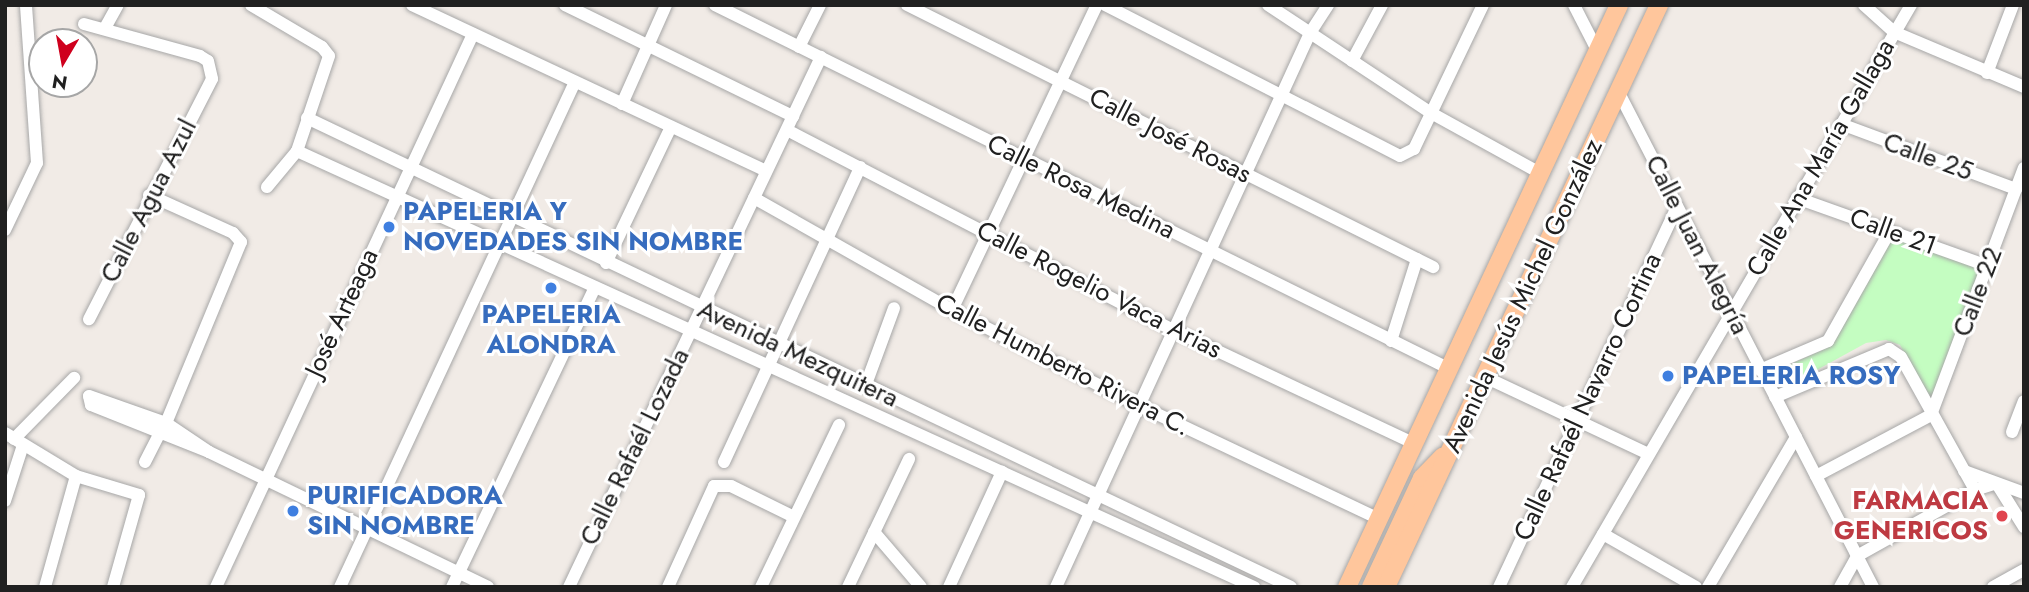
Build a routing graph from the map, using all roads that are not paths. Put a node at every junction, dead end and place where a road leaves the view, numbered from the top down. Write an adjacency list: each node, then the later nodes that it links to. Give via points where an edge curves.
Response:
1 (26, 5): 61 (street, via 37,163)
2 (118, 5): 23 (street)
3 (251, 5): 41 (street, via 329,53)
4 (412, 5): 26 (street)
5 (565, 5): 27 (street)
6 (666, 5): 27 (street)
7 (715, 5): 28 (street, Calle Rosa Medina)
8 (820, 5): 28 (street)
9 (907, 5): 33 (street, Calle José Rosas)
10 (1097, 5): 33 (street)
11 (1105, 5): 37 (street)
12 (1268, 5): 25 (street)
13 (1328, 5): 25 (street)
14 (1382, 5): 31 (street)
15 (1483, 5): 39 (street)
16 (1574, 5): 29 (street)
17 (1619, 5): 29 (main road, Avenida Jesús Michel González)
18 (1659, 5): 36 (main road, Avenida Jesús Michel González)
19 (1864, 5): 24 (street)
20 (1911, 5): 24 (street, Calle Ana María Gallaga)
21 (2014, 5): 32 (street)
22 (84, 24): 23 (street)
23 (104, 28): 55 (street, Calle Agua Azul, via 204,58 211,67 210,84)
24 (1894, 32): 32 (street); 42 (street, Calle Ana María Gallaga)
25 (1310, 33): 31 (street); 37 (street)
26 (473, 34): 34 (street); 48 (street, José Arteaga)
27 (648, 45): 38 (street); 40 (street)
28 (799, 47): 30 (street, Calle Rosa Medina)
29 (1597, 50): 51 (main road, Avenida Jesús Michel González)
30 (821, 57): 40 (street, Calle Rafaél Lozada); 46 (street, Calle Rosa Medina)
31 (1352, 61): 39 (street)
32 (1987, 73): 35 (street)
33 (1062, 81): 46 (street); 52 (street, Calle José Rosas)
34 (575, 82): 38 (street); 60 (street)
35 (2024, 87)
36 (1618, 90): 59 (street, Calle Juan Alegría); 84 (main road, Avenida Jesús Michel González)
37 (1282, 97): 39 (street, via 1394,155 1414,149); 52 (street)
38 (622, 104): 43 (street)
39 (1431, 113): 51 (street)
40 (793, 116): 44 (street, Calle Rafaél Lozada)
41 (307, 118): 45 (street); 48 (street, Avenida Mezquitera)
42 (1841, 124): 54 (street, Calle 25); 58 (street, Calle Ana María Gallaga)
43 (671, 127): 50 (street); 68 (street)
44 (787, 130): 47 (street, Calle Rogelio Vaca Arias); 50 (street, Calle Rafaél Lozada)
45 (297, 151): 53 (street); 56 (street, Avenida Mezquitera)
46 (1025, 158): 63 (street); 66 (street, Calle Rosa Medina)
47 (860, 167): 63 (street, Calle Rogelio Vaca Arias); 64 (street)
48 (410, 168): 56 (street, José Arteaga); 60 (street, Avenida Mezquitera)
49 (2024, 168): 54 (street, Calle 22)
50 (766, 171): 57 (street, Calle Rafaél Lozada)
51 (1538, 173): 82 (main road, Avenida Jesús Michel González)
52 (1247, 175): 66 (street); 67 (street, Calle José Rosas)
53 (267, 187)
54 (2016, 189): 69 (street, Calle 22)
55 (149, 195): 76 (street, Calle Agua Azul); 93 (street, via 233,233 241,242)
56 (397, 196): 65 (street, Avenida Mezquitera); 107 (street, José Arteaga)
57 (754, 198): 64 (street, Calle Humberto Rivera C.); 72 (street, Calle Rafaél Lozada)
58 (1797, 198): 62 (street, Calle 21); 75 (street, Calle Ana María Gallaga)
59 (1677, 207): 75 (street, Calle Juan Alegría); 91 (street, Calle Rafaél Navarro Cortina)
60 (511, 219): 65 (street); 68 (street, Avenida Mezquitera)
61 (5, 230)
62 (1890, 231): 69 (street, Calle 21); 83 (street, via 1828,341)
63 (988, 234): 74 (street); 77 (street, Calle Rogelio Vaca Arias)
64 (826, 240): 74 (street, Calle Humberto Rivera C.); 80 (street)
65 (500, 242): 71 (street, Avenida Mezquitera); 117 (street)
66 (1210, 251): 77 (street); 79 (street, Calle Rosa Medina)
67 (1417, 259): 70 (street, Calle José Rosas); 79 (street)
68 (606, 264): 72 (street, Avenida Mezquitera)
69 (1988, 266): 90 (street, Calle 22)
70 (1433, 267)
71 (595, 287): 78 (street, Avenida Mezquitera); 122 (street)
72 (702, 308): 78 (street, Calle Rafaél Lozada); 80 (street, Avenida Mezquitera)
73 (894, 308): 86 (street)
74 (952, 310): 89 (street, Calle Humberto Rivera C.)
75 (1731, 311): 83 (street, Calle Juan Alegría); 99 (street)
76 (89, 318)
77 (1173, 330): 89 (street); 97 (street, Calle Rogelio Vaca Arias)
78 (691, 331): 81 (street, Avenida Mezquitera); 129 (street, Calle Rafaél Lozada)
79 (1391, 341): 82 (street, Calle Rosa Medina)
80 (779, 344): 81 (street); 86 (street, Avenida Mezquitera)
81 (768, 366): 102 (street); 104 (street, Avenida Mezquitera)
82 (1448, 368): 97 (main road, Avenida Jesús Michel González)
83 (1760, 370): 87 (street, Calle Juan Alegría)
84 (1485, 377): 91 (street); 98 (main road, Avenida Jesús Michel González)
85 (74, 378): 96 (street)
86 (865, 387): 111 (street, Avenida Mezquitera)
87 (1775, 397): 90 (street, via 1889,349 1901,357); 95 (street, Calle Juan Alegría)
88 (2024, 401): 94 (street)
89 (1138, 405): 111 (street); 115 (street, Calle Humberto Rivera C.)
90 (1931, 415): 103 (street); 106 (street)
91 (1577, 421): 99 (street); 141 (street, Calle Rafaél Navarro Cortina)
92 (839, 425): 114 (street)
93 (162, 428): 93 (street, via 89,396 91,405); 101 (street); 107 (street)
94 (2012, 432)
95 (1796, 437): 106 (street, Calle Juan Alegría); 144 (street)
96 (14, 439): 105 (street); 112 (street)
97 (1415, 444): 115 (main road, Avenida Jesús Michel González)
98 (1454, 446): 139 (main road, via 1422,478); 140 (main road, Avenida Jesús Michel González)
99 (1649, 454): 119 (street)
100 (909, 459): 118 (street)
101 (145, 462)
102 (724, 462)
103 (1964, 471): 108 (street); 109 (street)
104 (1002, 472): 113 (street, Avenida Mezquitera); 134 (street)
105 (76, 476): 123 (street); 124 (street, via 139,495)
106 (1816, 476): 120 (street, Calle Juan Alegría)
107 (264, 478): 117 (street); 125 (street, José Arteaga)
108 (1996, 484): 109 (street); 110 (street); 116 (street)
109 (1975, 490): 120 (street)
110 (2024, 493)
111 (1100, 494): 113 (street); 137 (street, Avenida Mezquitera)
112 (5, 501)
113 (1092, 513): 135 (street); 136 (street, Avenida Mezquitera)
114 (794, 517): 130 (street, via 719,484 711,491); 131 (street)
115 (1379, 519): 138 (main road, Avenida Jesús Michel González)
116 (2024, 527)
117 (367, 528): 122 (street); 126 (street)
118 (874, 532): 132 (street); 133 (street)
119 (1603, 534): 142 (street); 143 (street)
120 (1857, 556): 145 (street); 146 (street, Calle Juan Alegría)
121 (2024, 570): 147 (street)
122 (459, 572): 127 (street); 128 (street)
123 (44, 587)
124 (113, 587)
125 (216, 587)
126 (340, 587)
127 (452, 587)
128 (488, 587)
129 (569, 587)
130 (668, 587)
131 (761, 587)
132 (848, 587)
133 (921, 587)
134 (949, 587)
135 (1056, 587)
136 (1254, 587)
137 (1291, 587)
138 (1348, 587)
139 (1371, 587)
140 (1386, 587)
141 (1499, 587)
142 (1572, 587)
143 (1696, 587)
144 (1708, 587)
145 (1840, 587)
146 (1873, 587)
147 (1993, 587)

